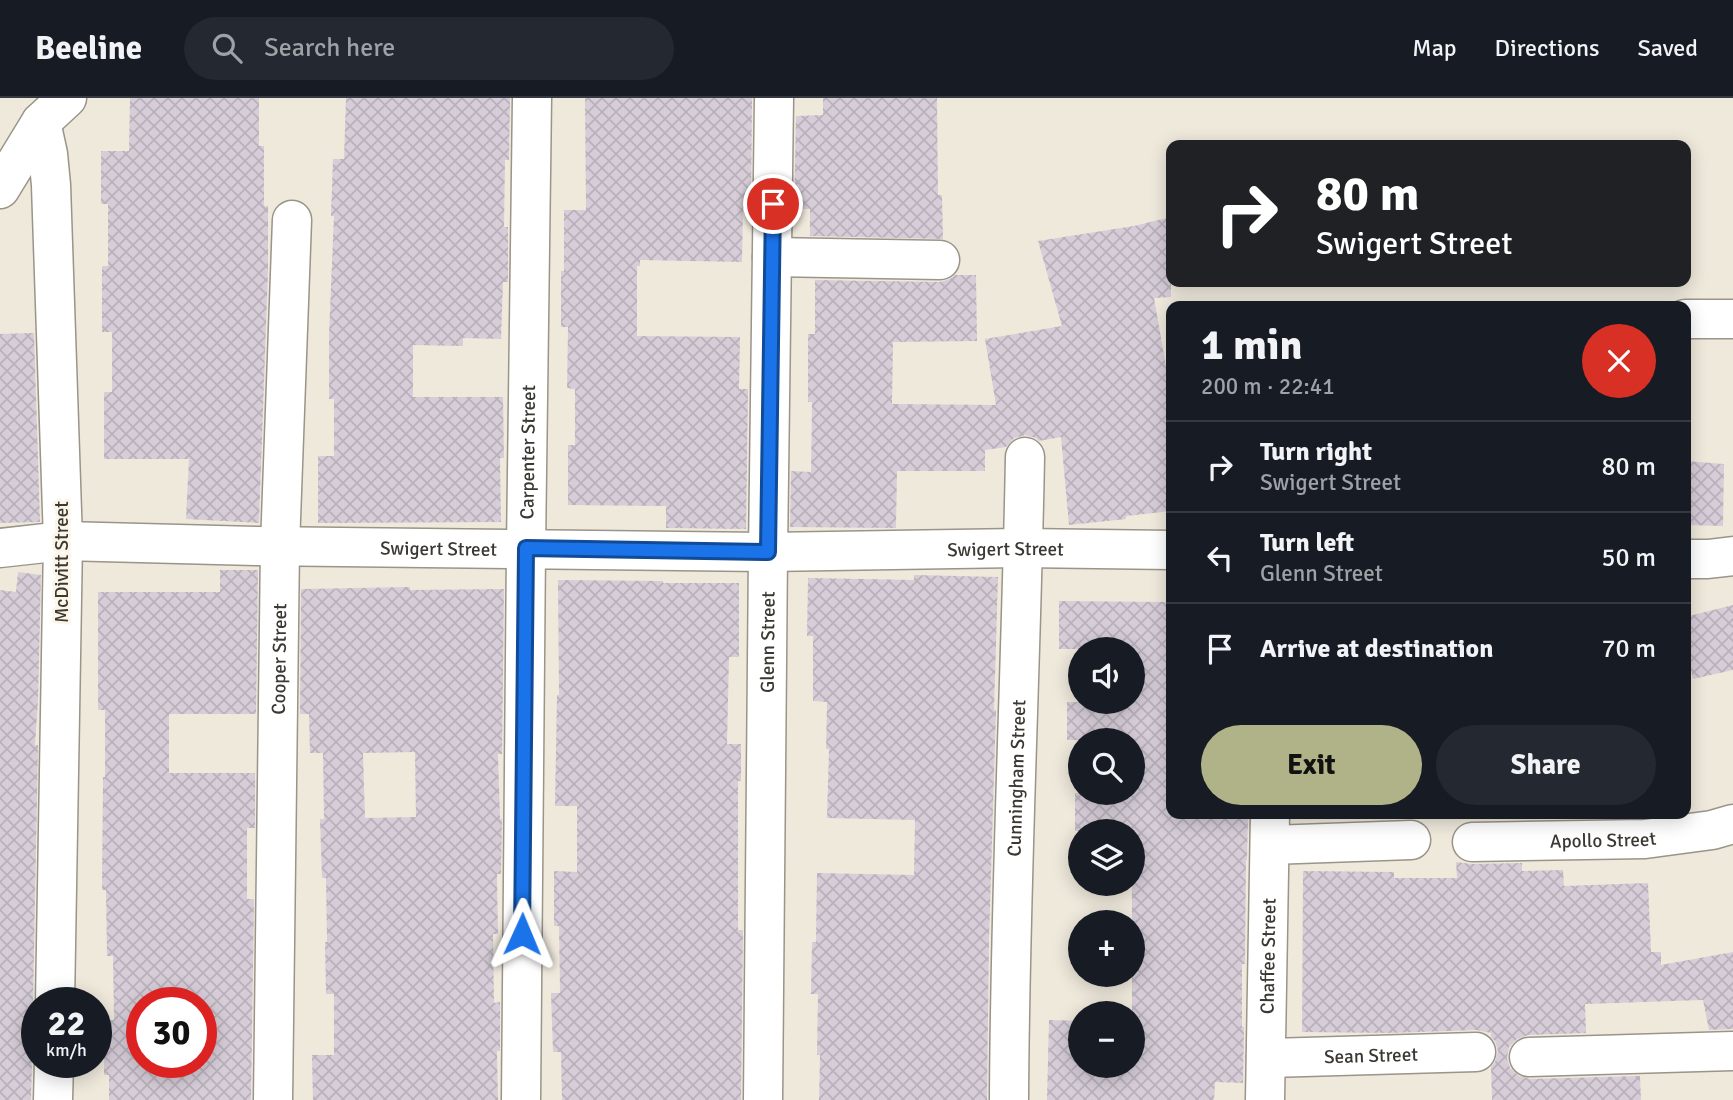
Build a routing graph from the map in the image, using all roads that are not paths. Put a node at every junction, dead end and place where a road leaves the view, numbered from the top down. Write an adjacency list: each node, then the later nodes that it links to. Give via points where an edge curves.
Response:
1 (532, 98): 14 (street, Carpenter Street)
2 (774, 98): 6 (street, Glenn Street)
3 (54, 110): 4 (street); 11 (street, McDivitt Street, via 48,154)
4 (0, 189)
5 (292, 220): 12 (street, Cooper Street)
6 (772, 257): 7 (street); 17 (street, Glenn Street)
7 (940, 260)
8 (1691, 319): 9 (street)
9 (1733, 319)
10 (1025, 457): 15 (street, Cunningham Street)
11 (63, 541): 12 (street, Swigert Street); 13 (street, Swigert Street); 24 (street, McDivitt Street)
12 (280, 546): 14 (street, Swigert Street); 31 (street, Cooper Street)
13 (0, 548)
14 (526, 548): 17 (street, Swigert Street); 32 (street, Carpenter Street)
15 (1023, 548): 16 (street, Swigert Street); 17 (street, Swigert Street); 34 (street, Cunningham Street)
16 (1166, 550)
17 (768, 552): 33 (street, Glenn Street)
18 (1733, 556): 19 (street)
19 (1691, 559)
20 (1733, 824): 23 (street, Apollo Street, via 1645,839)
21 (1270, 829): 22 (street); 28 (street, Chaffee Street)
22 (1411, 841)
23 (1472, 842)
24 (55, 987)
25 (1733, 1051): 27 (street)
26 (1476, 1052): 28 (street, Sean Street)
27 (1529, 1057)
28 (1266, 1058): 35 (street, Chaffee Street)
29 (54, 1078): 30 (street)
30 (53, 1100)
31 (273, 1100)
32 (521, 1100)
33 (763, 1100)
34 (1009, 1100)
35 (1265, 1100)

